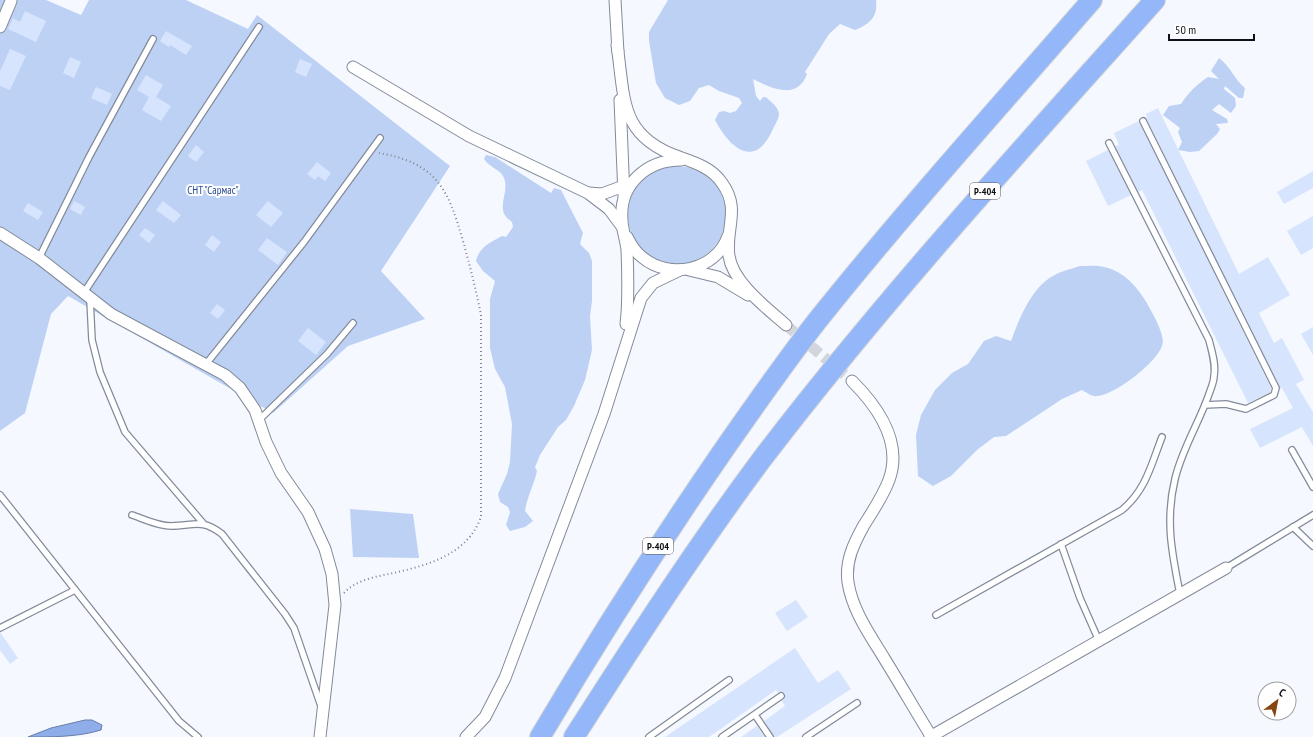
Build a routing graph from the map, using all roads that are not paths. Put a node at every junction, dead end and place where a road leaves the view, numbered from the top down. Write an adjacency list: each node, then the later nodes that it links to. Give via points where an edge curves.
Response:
1 (615, 0): 8 (street)
2 (1092, 0): 48 (highway, Р-404, via 817,321 666,533)
3 (1155, 0): 50 (highway, Р-404, via 1015,156 824,380 696,551)
4 (11, 1): 5 (street)
5 (0, 27)
6 (259, 27): 23 (lane)
7 (153, 39): 21 (lane)
8 (617, 45): 13 (street, via 626,108 636,129 642,137 660,150); 15 (street)
9 (353, 67): 16 (street, via 469,136)
10 (1143, 121): 30 (lane, via 1276,388 1274,395 1246,409 1226,404)
11 (380, 138): 28 (lane, via 304,242)
12 (1109, 143): 30 (lane, via 1209,340 1214,377)
13 (693, 162): 14 (street, via 659,162); 18 (street, via 713,172 722,182 730,200)
14 (634, 180): 15 (street); 17 (street)
15 (623, 187): 16 (street, via 602,194); 17 (street)
16 (588, 193): 19 (street, via 609,209)
17 (624, 199): 19 (street)
18 (732, 224): 22 (street, via 724,245 714,256 698,266); 24 (street, via 728,248 732,265 737,276)
19 (624, 232): 22 (street, via 634,249 650,263 668,270); 27 (street, via 628,290)
20 (0, 233): 21 (street)
21 (38, 258): 23 (street)
22 (683, 270): 24 (street, via 718,277); 27 (street, via 659,280 645,292 636,310)
23 (87, 296): 28 (street, via 111,314); 38 (lane, via 92,340 100,372 125,432)
24 (764, 305): 26 (street)
25 (353, 323): 31 (lane, via 327,354)
26 (786, 325)
27 (623, 352): 57 (street, via 604,414 506,678 485,717)
28 (206, 364): 31 (street, via 240,388)
29 (852, 381): 66 (street, via 879,412 891,440 893,454 889,479 851,551 848,581 851,596)
30 (1205, 405): 44 (lane, via 1185,448 1175,479 1170,514 1170,544)
31 (259, 420): 53 (street, via 281,473 308,512 325,549 332,574 335,605)
32 (1162, 437): 40 (lane, via 1134,500 1122,510)
33 (1292, 450): 34 (lane)
34 (1313, 488)
35 (0, 495): 43 (lane)
36 (132, 515): 38 (lane, via 171,526)
37 (1313, 515): 39 (lane)
38 (203, 523): 53 (lane, via 222,534 294,628)
39 (1293, 527): 41 (lane); 42 (lane)
40 (1061, 544): 45 (lane); 47 (lane, via 1080,598)
41 (1313, 546)
42 (1226, 568): 44 (street)
43 (75, 590): 46 (lane); 55 (lane, via 179,721)
44 (1180, 594): 47 (street)
45 (936, 615)
46 (0, 628)
47 (1099, 641): 66 (street)
48 (584, 664): 58 (street, via 550,706); 59 (highway, Р-404)
49 (729, 680): 62 (lane)
50 (610, 681): 60 (highway, Р-404); 61 (street)
51 (781, 696): 54 (lane)
52 (857, 703): 65 (lane)
53 (323, 711): 56 (street)
54 (755, 715): 63 (lane); 64 (lane)
55 (198, 737)
56 (320, 737)
57 (466, 737)
58 (531, 737)
59 (540, 737)
60 (574, 737)
61 (584, 737)
62 (649, 737)
63 (722, 737)
64 (770, 737)
65 (806, 737)
66 (930, 737)

